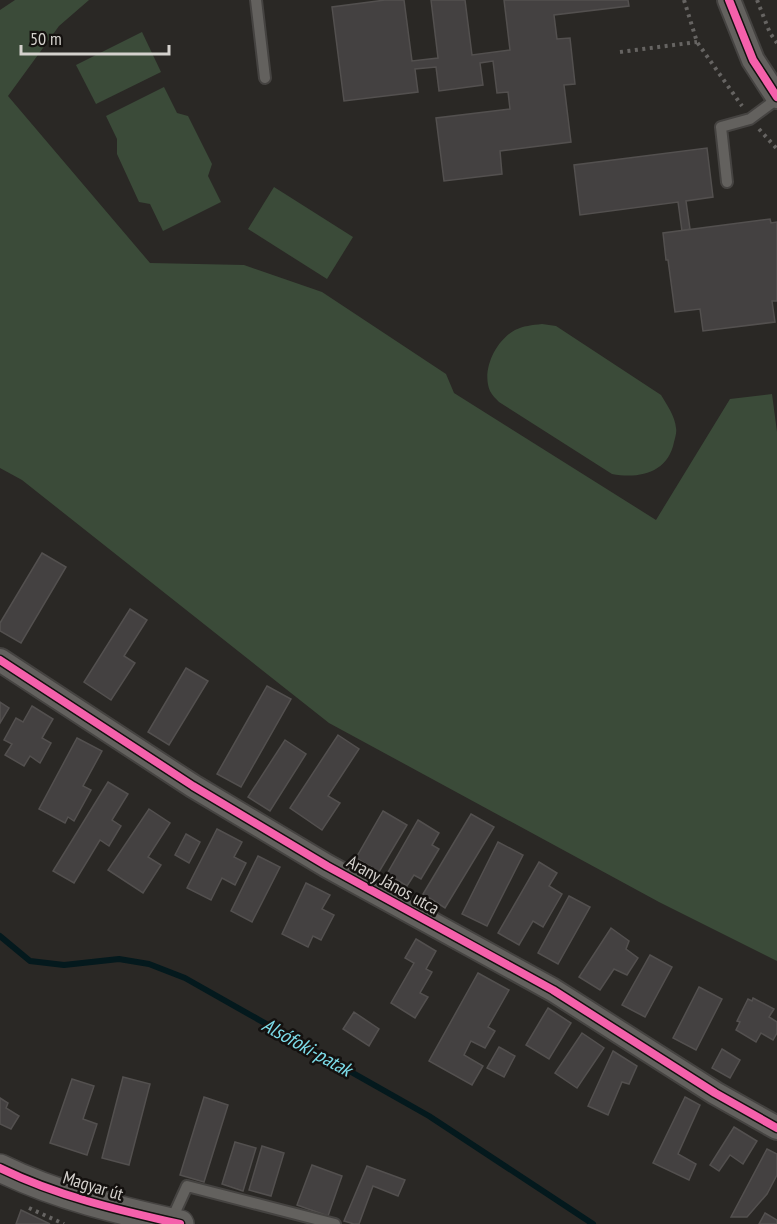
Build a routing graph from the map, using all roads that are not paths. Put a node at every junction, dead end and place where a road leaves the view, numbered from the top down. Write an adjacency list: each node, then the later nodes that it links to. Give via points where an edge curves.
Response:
1 (256, 0): 3 (lane)
2 (729, 0): 4 (street, via 753,60)
3 (265, 78)
4 (777, 98): 5 (lane, via 750,119 721,127)
5 (728, 182)
6 (0, 660): 7 (street, Arany János utca, via 192,786 327,866 553,990)
7 (777, 1128)
8 (0, 1168): 9 (street, Magyar út)
9 (114, 1217): 10 (street, Magyar út)
10 (175, 1223): 11 (lane, via 187,1186)
11 (335, 1224)

